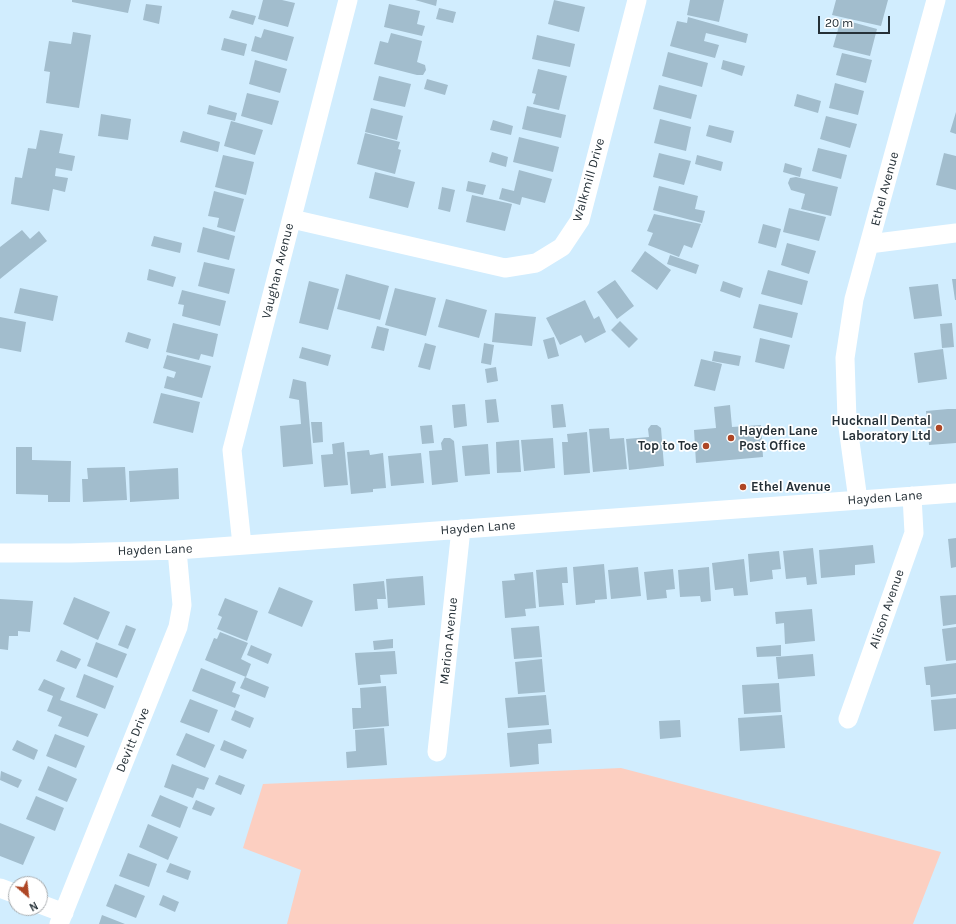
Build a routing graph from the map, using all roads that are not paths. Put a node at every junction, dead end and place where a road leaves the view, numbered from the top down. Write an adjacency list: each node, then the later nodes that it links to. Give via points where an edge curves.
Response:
1 (348, 0): 4 (street, Vaughan Avenue)
2 (637, 0): 4 (street, Walkmill Drive, via 580,220 562,247 536,263 505,268)
3 (936, 0): 6 (street, Ethel Avenue)
4 (292, 219): 11 (street, Vaughan Avenue, via 232,450)
5 (956, 233): 6 (street)
6 (870, 244): 9 (street, Ethel Avenue, via 854,299 845,358 847,420)
7 (956, 493): 8 (street, Hayden Lane)
8 (912, 496): 9 (street, Hayden Lane); 14 (street, Alison Avenue, via 914,533)
9 (858, 500): 10 (street, Hayden Lane)
10 (461, 529): 11 (street, Hayden Lane); 15 (street, Marion Avenue)
11 (242, 545): 12 (street, Hayden Lane)
12 (177, 550): 13 (street, Hayden Lane); 17 (street, Devitt Drive, via 182,605 178,627)
13 (0, 553)
14 (848, 719)
15 (437, 752)
16 (48, 909): 17 (street)
17 (62, 919)

